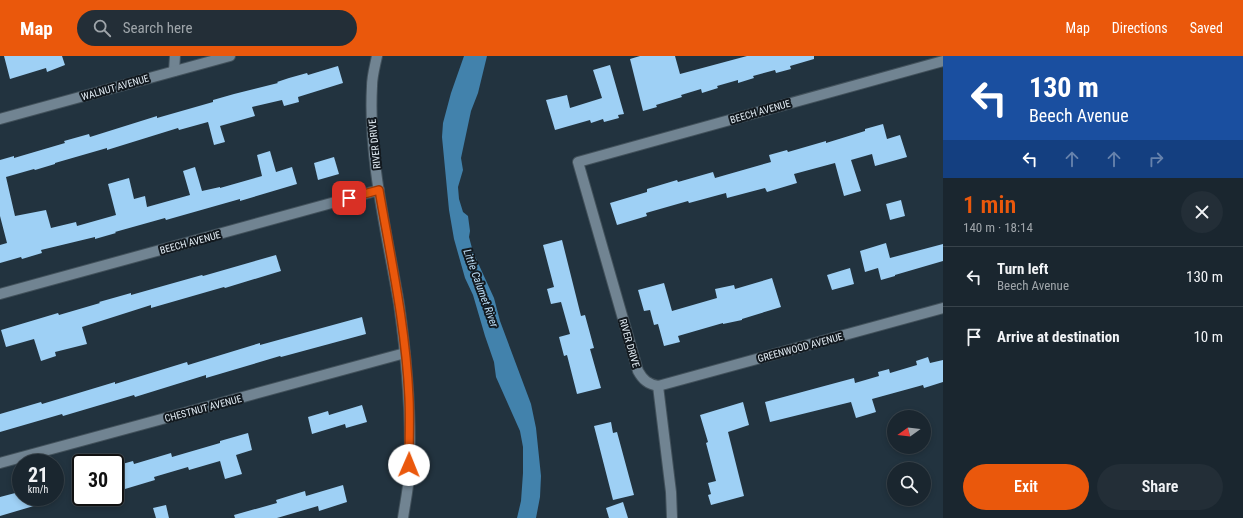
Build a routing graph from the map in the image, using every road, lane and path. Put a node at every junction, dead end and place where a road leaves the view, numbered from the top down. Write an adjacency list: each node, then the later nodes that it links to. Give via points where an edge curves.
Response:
1 (175, 56): 6 (street)
2 (230, 56): 6 (street, WALNUT AVENUE)
3 (377, 56): 9 (street, RIVER DRIVE, via 372,84 371,118)
4 (926, 60): 5 (street, BEECH AVENUE); 8 (street, BEECH AVENUE)
5 (943, 61)
6 (174, 71): 7 (street, WALNUT AVENUE)
7 (0, 119)
8 (578, 162): 13 (street, RIVER DRIVE, via 638,371 642,379)
9 (379, 190): 10 (street, BEECH AVENUE); 12 (street, RIVER DRIVE)
10 (0, 294)
11 (943, 308): 13 (street, GREENWOOD AVENUE)
12 (405, 353): 14 (street, CHESTNUT AVENUE); 15 (street, RIVER DRIVE, via 410,440)
13 (658, 386): 16 (street)
14 (0, 463)
15 (403, 518)
16 (672, 518)

